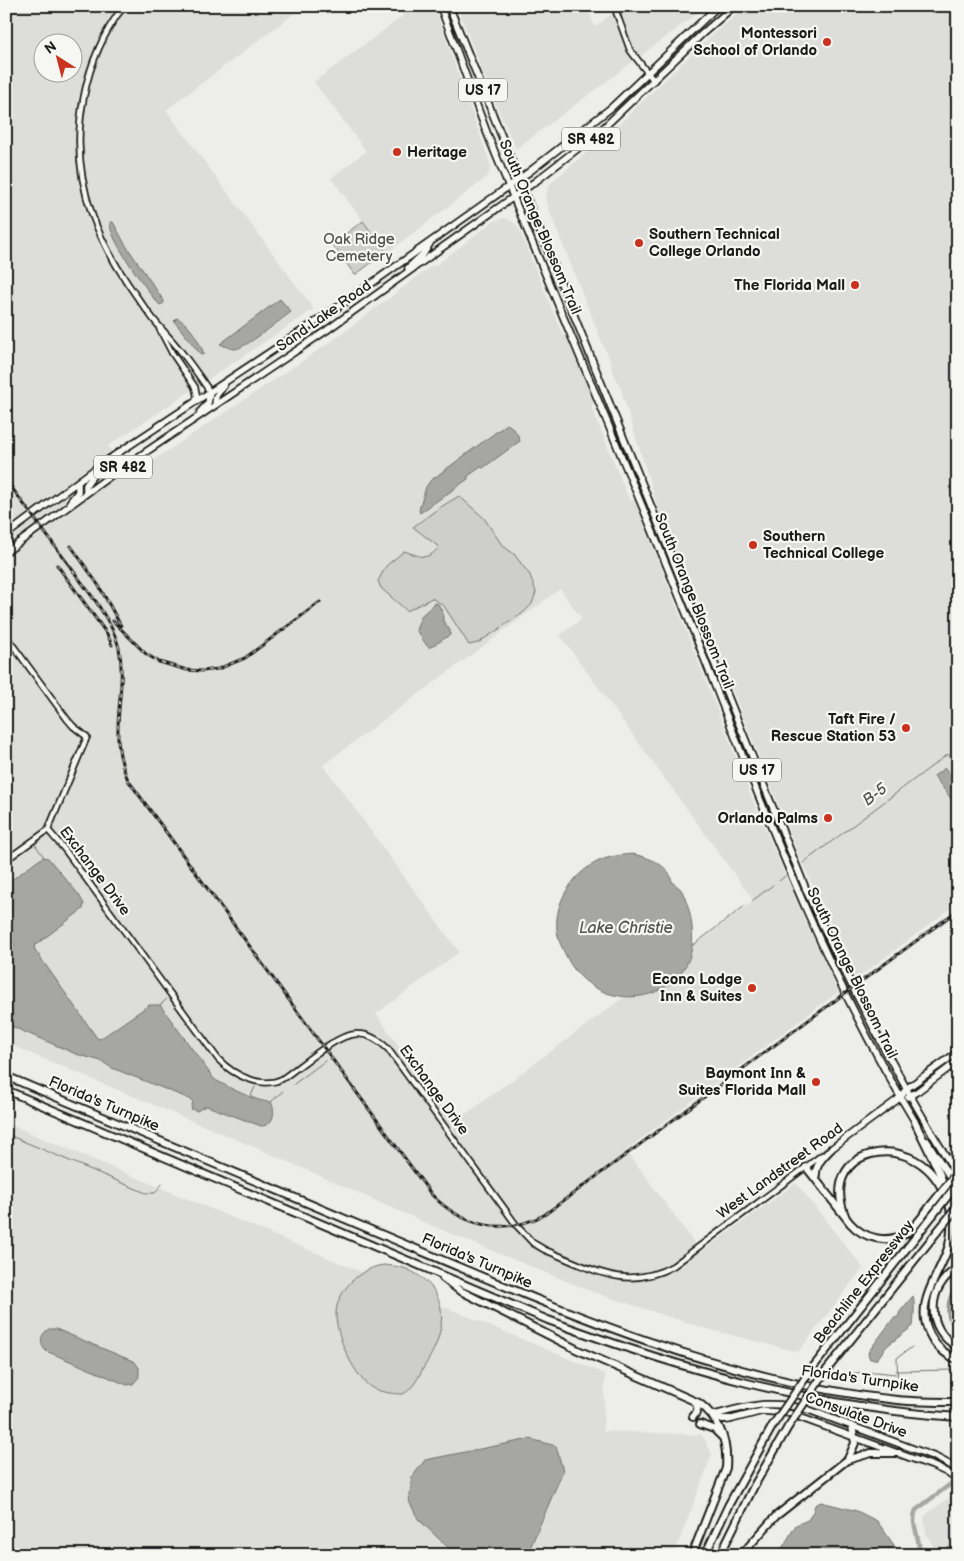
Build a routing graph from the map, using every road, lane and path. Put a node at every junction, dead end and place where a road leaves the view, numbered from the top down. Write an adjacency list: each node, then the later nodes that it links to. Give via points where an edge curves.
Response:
1 (124, 6): 16 (street, via 104,38 85,88 80,129 81,171 91,214 105,245)
2 (440, 6): 11 (main road, South Orange Blossom Trail / US 17)
3 (449, 6): 10 (main road, South Orange Blossom Trail / US 17)
4 (614, 6): 8 (street, via 630,50)
5 (718, 6): 7 (main road); 8 (main road, Sand Lake Road / SR 482)
6 (734, 6): 7 (main road, Sand Lake Road / SR 482)
7 (724, 14): 9 (main road, Sand Lake Road / SR 482)
8 (648, 72): 9 (street); 10 (main road, Sand Lake Road / SR 482, via 596,121)
9 (654, 81): 12 (main road, Sand Lake Road / SR 482, via 599,132)
10 (519, 179): 11 (main road, Sand Lake Road / SR 482); 12 (main road, South Orange Blossom Trail / US 17)
11 (509, 186): 13 (main road, South Orange Blossom Trail / US 17); 14 (main road, Sand Lake Road / SR 482)
12 (524, 190): 13 (main road, Sand Lake Road / SR 482); 32 (main road, South Orange Blossom Trail / US 17, via 789,849)
13 (514, 198): 15 (main road, Sand Lake Road / SR 482); 31 (main road, South Orange Blossom Trail / US 17)
14 (430, 241): 15 (main road, via 424,253); 17 (main road, Sand Lake Road / SR 482, via 344,303)
15 (390, 286): 20 (main road, Sand Lake Road / SR 482)
16 (154, 320): 18 (street); 19 (street, via 195,387)
17 (230, 378): 18 (main road, Sand Lake Road / SR 482); 20 (main road, via 216,396)
18 (210, 392): 19 (main road, Sand Lake Road / SR 482); 21 (main road, via 204,409)
19 (195, 402): 22 (main road, Sand Lake Road / SR 482)
20 (215, 405): 21 (main road, Sand Lake Road / SR 482)
21 (188, 424): 24 (main road, Sand Lake Road / SR 482)
22 (104, 463): 23 (main road, Sand Lake Road / SR 482); 24 (main road, via 89,480)
23 (78, 482): 25 (main road, via 78,492); 26 (main road, Sand Lake Road / SR 482)
24 (86, 493): 25 (main road, Sand Lake Road / SR 482)
25 (60, 512): 27 (main road, Sand Lake Road / SR 482)
26 (6, 535)
27 (6, 552)
28 (6, 636): 29 (street, via 73,726 87,737)
29 (48, 830): 30 (street); 51 (street, Exchange Drive, via 226,1067 258,1082 274,1083 335,1041 357,1034 369,1036 388,1049 517,1226 534,1243 621,1278 648,1276)
30 (6, 860)
31 (821, 942): 32 (main road); 39 (main road, South Orange Blossom Trail / US 17)
32 (836, 955): 36 (main road, South Orange Blossom Trail / US 17)
33 (958, 1052): 36 (main road, West Landstreet Road)
34 (958, 1062): 38 (main road)
35 (6, 1076): 57 (highway, Florida's Turnpike, via 535,1300 637,1338 744,1371 806,1384 898,1400)
36 (906, 1089): 38 (main road, South Orange Blossom Trail / US 17); 39 (main road, West Landstreet Road)
37 (6, 1090): 53 (highway, Florida's Turnpike)
38 (910, 1096): 39 (main road); 44 (main road, South Orange Blossom Trail / US 17)
39 (901, 1097): 40 (main road, South Orange Blossom Trail / US 17); 41 (main road, West Landstreet Road)
40 (915, 1122): 47 (main road, South Orange Blossom Trail / US 17); 50 (highway, via 950,1206 951,1237)
41 (831, 1149): 42 (street, West Landstreet Road); 45 (highway, via 816,1169)
42 (806, 1167): 45 (highway); 51 (street, West Landstreet Road)
43 (958, 1171): 49 (highway, bridge, via 904,1234 881,1239 864,1235)
44 (958, 1176)
45 (816, 1181): 49 (highway)
46 (958, 1183): 72 (highway, Beachline Expressway, bridge, via 810,1371 773,1425)
47 (958, 1190)
48 (958, 1206): 73 (highway, Beachline Expressway, bridge, via 825,1372 760,1474)
49 (846, 1218): 50 (highway, via 840,1201 840,1188 852,1164 876,1152 908,1156 934,1176 946,1200 948,1234)
50 (940, 1264): 55 (highway, via 926,1298 924,1320 934,1343)
51 (673, 1266)
52 (958, 1268): 54 (highway, via 939,1285 933,1309 940,1331)
53 (432, 1270): 56 (highway, via 458,1290 570,1345); 61 (highway, Florida's Turnpike, via 548,1320 709,1374 836,1402)
54 (958, 1347)
55 (958, 1360)
56 (691, 1398): 59 (highway); 60 (highway, via 698,1409)
57 (958, 1402)
58 (772, 1404): 59 (main road, Consulate Drive, via 750,1405); 62 (main road, via 730,1414); 64 (main road, Consulate Drive, via 792,1405)
59 (713, 1415): 62 (highway)
60 (693, 1417)
61 (958, 1417)
62 (723, 1422): 65 (main road, Consulate Drive, via 775,1411 803,1417); 66 (highway)
63 (700, 1424): 66 (highway, via 716,1431)
64 (852, 1426): 65 (highway); 69 (main road, Consulate Drive, via 935,1457)
65 (855, 1437): 67 (main road, Consulate Drive); 68 (highway, via 854,1448)
66 (725, 1444): 71 (highway, via 726,1468)
67 (899, 1453): 68 (highway, via 871,1453); 70 (main road, Consulate Drive)
68 (847, 1460): 74 (highway, via 776,1516)
69 (958, 1470)
70 (958, 1480)
71 (692, 1555)
72 (705, 1555)
73 (720, 1555)
74 (741, 1555)

